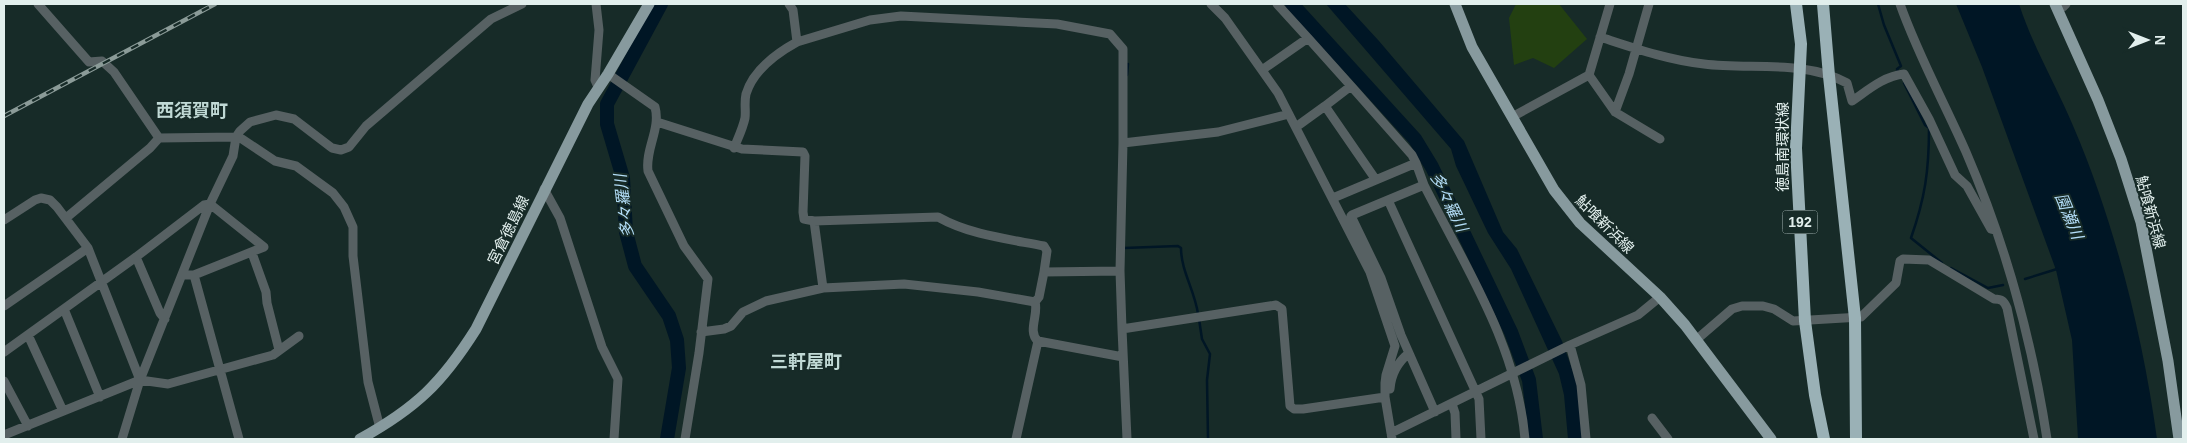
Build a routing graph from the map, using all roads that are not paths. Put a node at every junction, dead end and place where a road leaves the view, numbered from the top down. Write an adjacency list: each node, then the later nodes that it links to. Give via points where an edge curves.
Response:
1 (38, 4): 33 (street, via 89,62 102,61 114,72)
2 (522, 4): 32 (street, via 491,19 366,126 349,147 342,150 332,148 294,119 276,115 250,122)
3 (596, 4): 25 (street, via 599,30 595,80)
4 (649, 4): 21 (main road, 宮倉徳島線)
5 (789, 4): 17 (street, via 793,10)
6 (1211, 4): 20 (street, via 1225,18)
7 (1277, 4): 16 (street)
8 (1455, 4): 29 (main road, 鮎喰新浜線, via 1472,47)
9 (1610, 4): 15 (street)
10 (1649, 4): 18 (street)
11 (1796, 4): 19 (highway, 徳島南環状線 / 192)
12 (1823, 4): 23 (highway)
13 (1900, 4): 47 (street)
14 (2061, 7): 107 (main road, 鮎喰新浜線, via 2141,222)
15 (1600, 37): 18 (street); 22 (street)
16 (1308, 38): 20 (street); 24 (street)
17 (797, 42): 35 (street, via 870,20 901,16 1057,24 1110,34 1124,55); 36 (street, via 768,62 755,78 747,92 745,118)
18 (1637, 49): 19 (street, via 1704,64); 27 (street)
19 (1800, 69): 23 (street); 63 (highway, 徳島南環状線 / 192, via 1796,148)
20 (1262, 70): 28 (street)
21 (610, 75): 25 (main road, 宮倉徳島線); 30 (street, via 655,107)
22 (1589, 75): 27 (street); 29 (street)
23 (1829, 76): 47 (street, via 1847,83 1852,102 1877,84 1904,74 1955,175 1967,186 1992,229); 61 (highway)
24 (1350, 86): 26 (street); 37 (street)
25 (598, 88): 40 (main road, 宮倉徳島線)
26 (1325, 106): 31 (street); 38 (street)
27 (1615, 112): 34 (street)
28 (1289, 114): 31 (street); 35 (street, via 1218,132)
29 (1512, 117): 57 (main road, 鮎喰新浜線, via 1568,209)
30 (657, 122): 36 (street); 65 (street, via 647,159 648,172 684,246 704,273 708,287)
31 (1296, 126): 41 (street)
32 (236, 137): 33 (street); 43 (street, via 233,156); 87 (street, via 275,161 296,166 332,193 344,207 353,227 353,256 368,382)
33 (159, 138): 44 (street)
34 (1660, 139)
35 (1123, 143): 51 (street)
36 (734, 148): 46 (street, via 803,152 802,212 804,219)
37 (1416, 163): 38 (street); 39 (street)
38 (1376, 180): 41 (street)
39 (1424, 185): 42 (street); 76 (street, via 1493,318)
40 (544, 188): 87 (main road, 宮倉徳島線, via 462,352 425,395); 93 (street, via 560,218 602,347 618,379)
41 (1333, 198): 81 (street, via 1362,253 1394,339)
42 (1388, 200): 73 (street, via 1351,216 1381,278); 79 (street)
43 (210, 204): 49 (street, via 264,247); 50 (street, via 204,205); 53 (street)
44 (66, 218): 45 (street, via 50,200 41,198); 48 (street)
45 (4, 220)
46 (814, 221): 52 (street, via 938,217 970,231 1044,246 1047,251); 56 (street)
47 (1996, 230): 106 (street, via 2028,334)
48 (88, 248): 55 (street); 59 (street)
49 (252, 253): 54 (street); 71 (street, via 266,292)
50 (136, 257): 55 (street); 62 (street)
51 (1120, 271): 52 (street); 64 (street)
52 (1044, 272): 58 (street)
53 (182, 275): 54 (street); 62 (street)
54 (194, 275): 75 (street)
55 (101, 283): 60 (street); 77 (street)
56 (823, 288): 58 (street, via 904,284); 65 (street, via 766,301 743,312 731,326)
57 (1660, 298): 68 (main road, 鮎喰新浜線); 70 (street, via 1638,315)
58 (1035, 302): 69 (street, via 1034,332)
59 (4, 306)
60 (64, 308): 66 (street); 80 (street)
61 (1855, 318): 63 (street); 104 (highway); 105 (street, via 1867,313 1896,283 1902,259 1930,260 1994,299 2000,299 2008,308)
62 (165, 319): 77 (street)
63 (1805, 321): 68 (street, via 1793,321 1782,312 1762,306 1742,306 1732,309); 103 (highway, 徳島南環状線 / 192)
64 (1122, 328): 74 (street); 81 (street, via 1276,305 1282,310 1290,406 1303,410)
65 (701, 332): 94 (street)
66 (28, 335): 72 (street); 83 (street)
67 (299, 336): 71 (street)
68 (1696, 340): 102 (main road, 鮎喰新浜線)
69 (1038, 341): 74 (street); 95 (street)
70 (1568, 346): 76 (street); 100 (street, via 1581,385)
71 (279, 350): 75 (street, via 273,355)
72 (4, 352)
73 (1409, 353): 84 (street); 88 (street, via 1390,380)
74 (1123, 357): 96 (street)
75 (221, 369): 77 (street, via 168,384); 91 (street)
76 (1515, 373): 79 (street); 99 (street)
77 (140, 380): 80 (street); 90 (street)
78 (4, 381): 86 (street)
79 (1475, 391): 82 (street); 98 (street, via 1479,399)
80 (100, 397): 83 (street)
81 (1385, 397): 88 (street)
82 (1452, 404): 84 (street); 97 (street)
83 (63, 412): 86 (street)
84 (1435, 412): 88 (street)
85 (1652, 418): 101 (street)
86 (28, 426): 89 (street)
87 (380, 428): 92 (main road, 宮倉徳島線)
88 (1393, 434)
89 (4, 435)
90 (122, 439)
91 (239, 439)
92 (360, 439)
93 (614, 439)
94 (685, 439)
95 (1016, 439)
96 (1127, 439)
97 (1456, 439)
98 (1481, 439)
99 (1524, 439)
100 (1586, 439)
101 (1668, 439)
102 (1771, 439)
103 (1824, 439)
104 (1856, 439)
105 (2034, 439)
106 (2047, 439)
107 (2180, 439)

